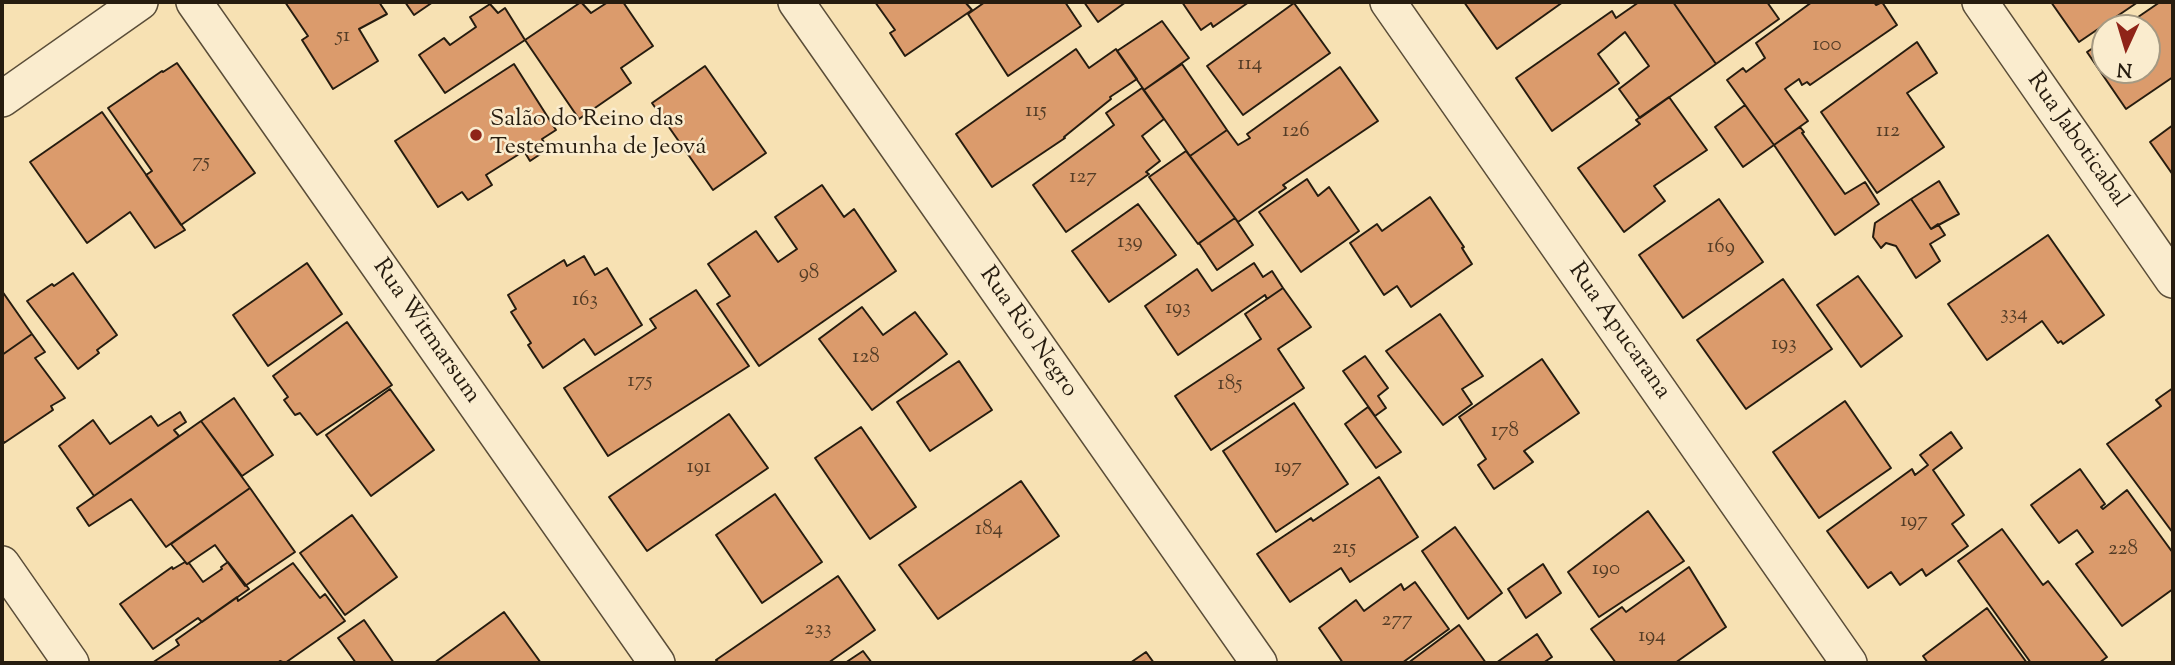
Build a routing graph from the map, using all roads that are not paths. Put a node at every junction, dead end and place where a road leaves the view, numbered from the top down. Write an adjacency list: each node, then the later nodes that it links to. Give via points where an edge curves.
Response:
1 (140, 2): 6 (street)
2 (194, 2): 10 (street, Rua Witmarsum)
3 (796, 2): 11 (street, Rua Rio Negro)
4 (1388, 2): 12 (street, Rua Apucarana)
5 (1980, 2): 7 (street, Rua Jaboticabal)
6 (2, 99)
7 (2173, 280)
8 (2, 564): 9 (street)
9 (71, 663)
10 (657, 663)
11 (1259, 663)
12 (1849, 663)

